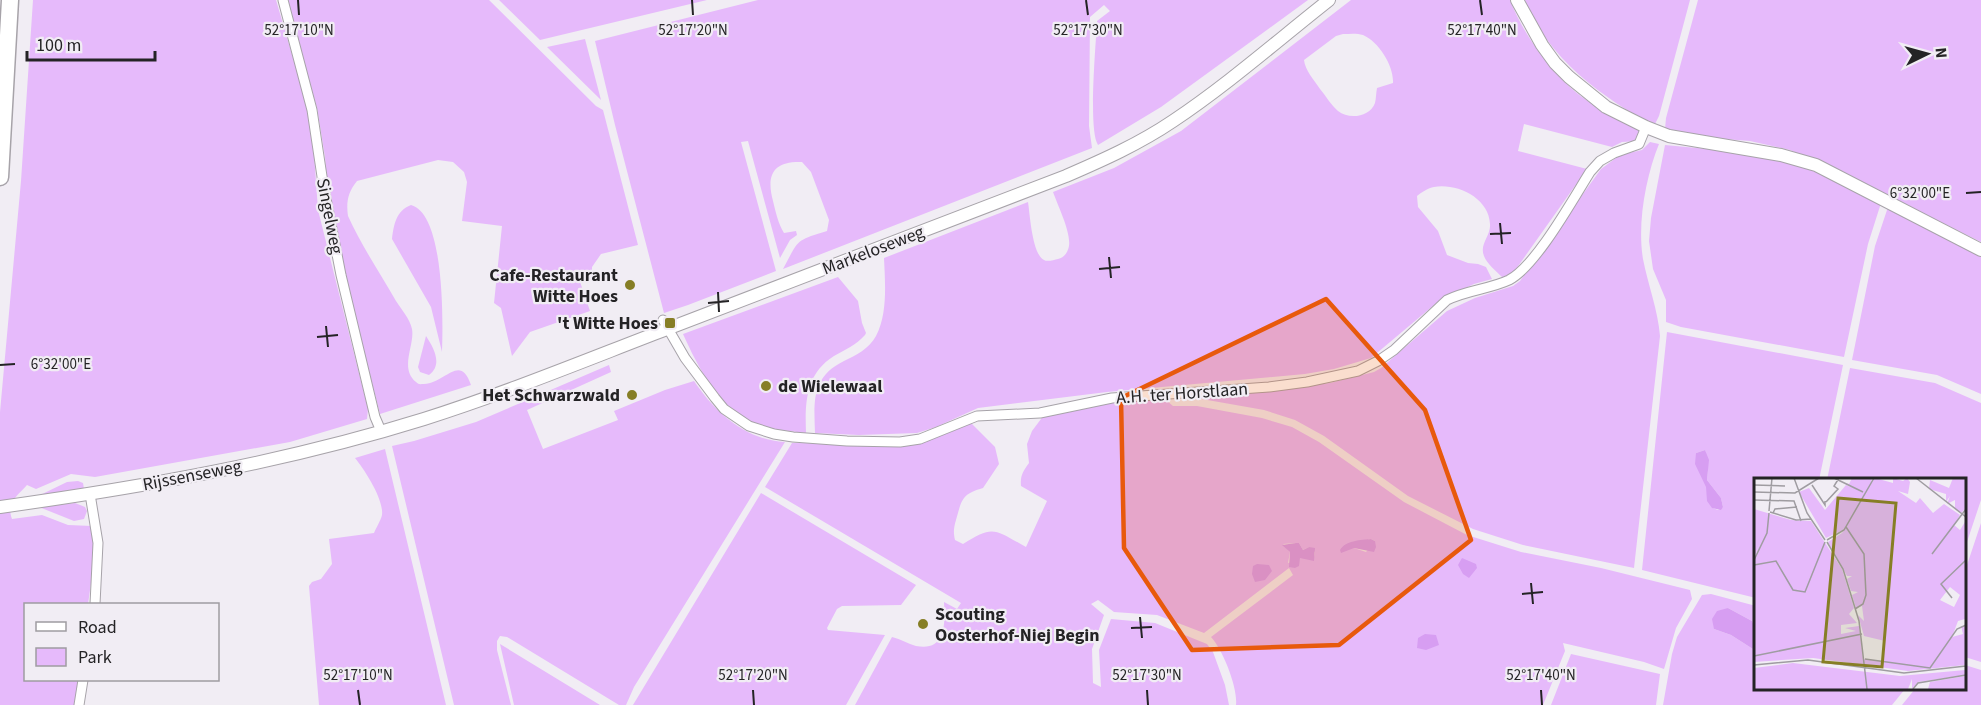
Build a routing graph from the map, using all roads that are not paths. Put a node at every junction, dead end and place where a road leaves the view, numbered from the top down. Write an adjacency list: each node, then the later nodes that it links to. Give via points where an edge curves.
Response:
1 (10, 0): 6 (highway)
2 (283, 0): 9 (street, Singelweg, via 312,110 341,275)
3 (1329, 0): 8 (main road, Markeloseweg, via 1173,122 1135,144 1066,176)
4 (1517, 0): 5 (main road, via 1542,45 1569,77 1606,106)
5 (1646, 128): 7 (main road, via 1680,139 1781,155 1816,165); 8 (street, A.H. ter Horstlaan, via 1639,144 1600,161 1590,172 1534,257 1516,276 1495,286 1458,294 1378,362 1329,377 1269,387 1112,398 1040,412 977,416 911,440 847,441 774,434 736,418 715,398)
6 (0, 177)
7 (1981, 250)
8 (665, 324): 9 (main road, Markeloseweg, via 490,397)
9 (381, 431): 10 (main road, Rijssenseweg, via 239,467)
10 (90, 494): 11 (main road, Rijssenseweg); 12 (street, via 98,543)
11 (0, 507)
12 (95, 603)
13 (83, 681): 14 (street)
14 (79, 705)

